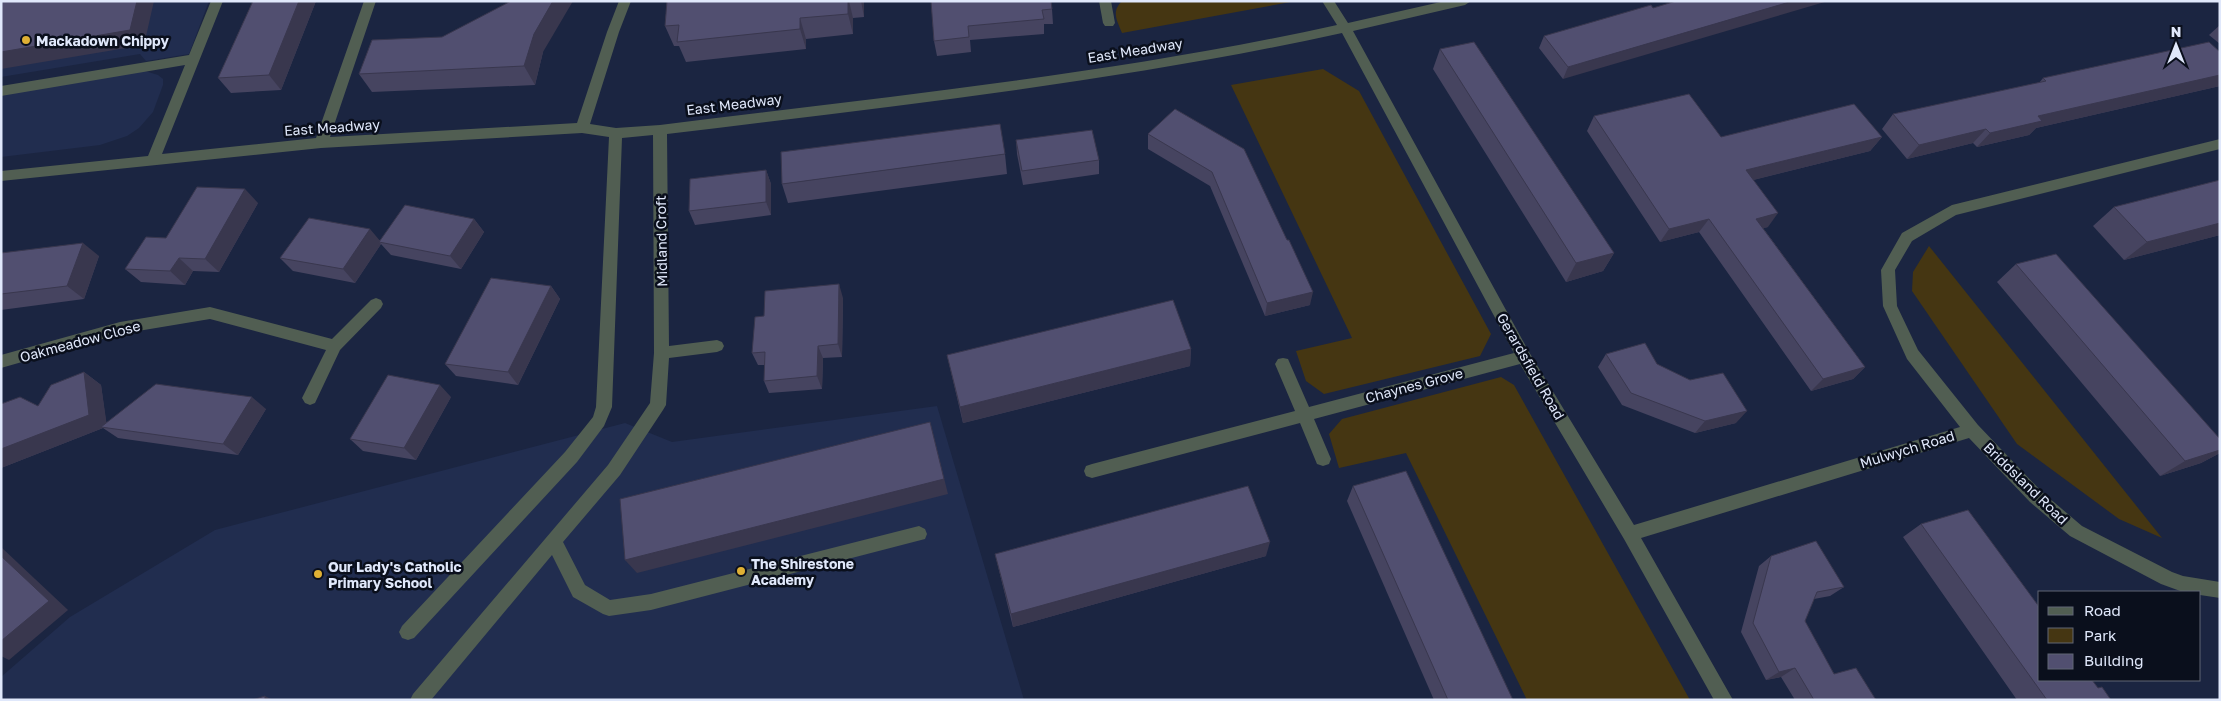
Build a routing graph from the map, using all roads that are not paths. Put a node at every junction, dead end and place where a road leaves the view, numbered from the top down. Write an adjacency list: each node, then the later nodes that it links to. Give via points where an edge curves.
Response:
1 (217, 1): 9 (street)
2 (370, 1): 14 (street)
3 (625, 1): 11 (street)
4 (1105, 1): 7 (street)
5 (1328, 1): 8 (street, Gerardsfield Road)
6 (1464, 1): 8 (street, East Meadway)
7 (1109, 23)
8 (1344, 28): 12 (street, East Meadway, via 1141,67); 22 (street, Gerardsfield Road)
9 (194, 59): 10 (street); 16 (street)
10 (1, 90)
11 (582, 128): 13 (street, East Meadway); 14 (street, East Meadway)
12 (660, 130): 13 (street, East Meadway); 21 (street, Midland Croft)
13 (616, 133): 35 (street, via 604,407 599,421 571,457)
14 (321, 144): 16 (street, East Meadway)
15 (2220, 144): 27 (street, Mulwych Road, via 1952,210 1906,237 1888,270 1890,306 1912,354)
16 (153, 160): 17 (street, East Meadway)
17 (1, 176)
18 (376, 304): 19 (street)
19 (335, 346): 23 (street, Oakmeadow Close, via 210,313 120,328); 25 (street)
20 (717, 346): 21 (street)
21 (662, 353): 32 (street, Midland Croft, via 658,405 614,470)
22 (1524, 357): 26 (street, Chaynes Grove); 31 (street, Gerardsfield Road)
23 (1, 362)
24 (1283, 364): 26 (street)
25 (310, 398)
26 (1304, 414): 28 (street); 29 (street, Chaynes Grove)
27 (1972, 430): 31 (street, Mulwych Road); 33 (street, Briddsland Road, via 2036,497 2076,531)
28 (1323, 459)
29 (1092, 471)
30 (919, 534): 32 (street, via 651,602 610,608 579,591)
31 (1630, 534): 37 (street, Gerardsfield Road)
32 (554, 541): 36 (street)
33 (2182, 588): 34 (street, Briddsland Road)
34 (2220, 590)
35 (408, 632)
36 (419, 700)
37 (1724, 700)

